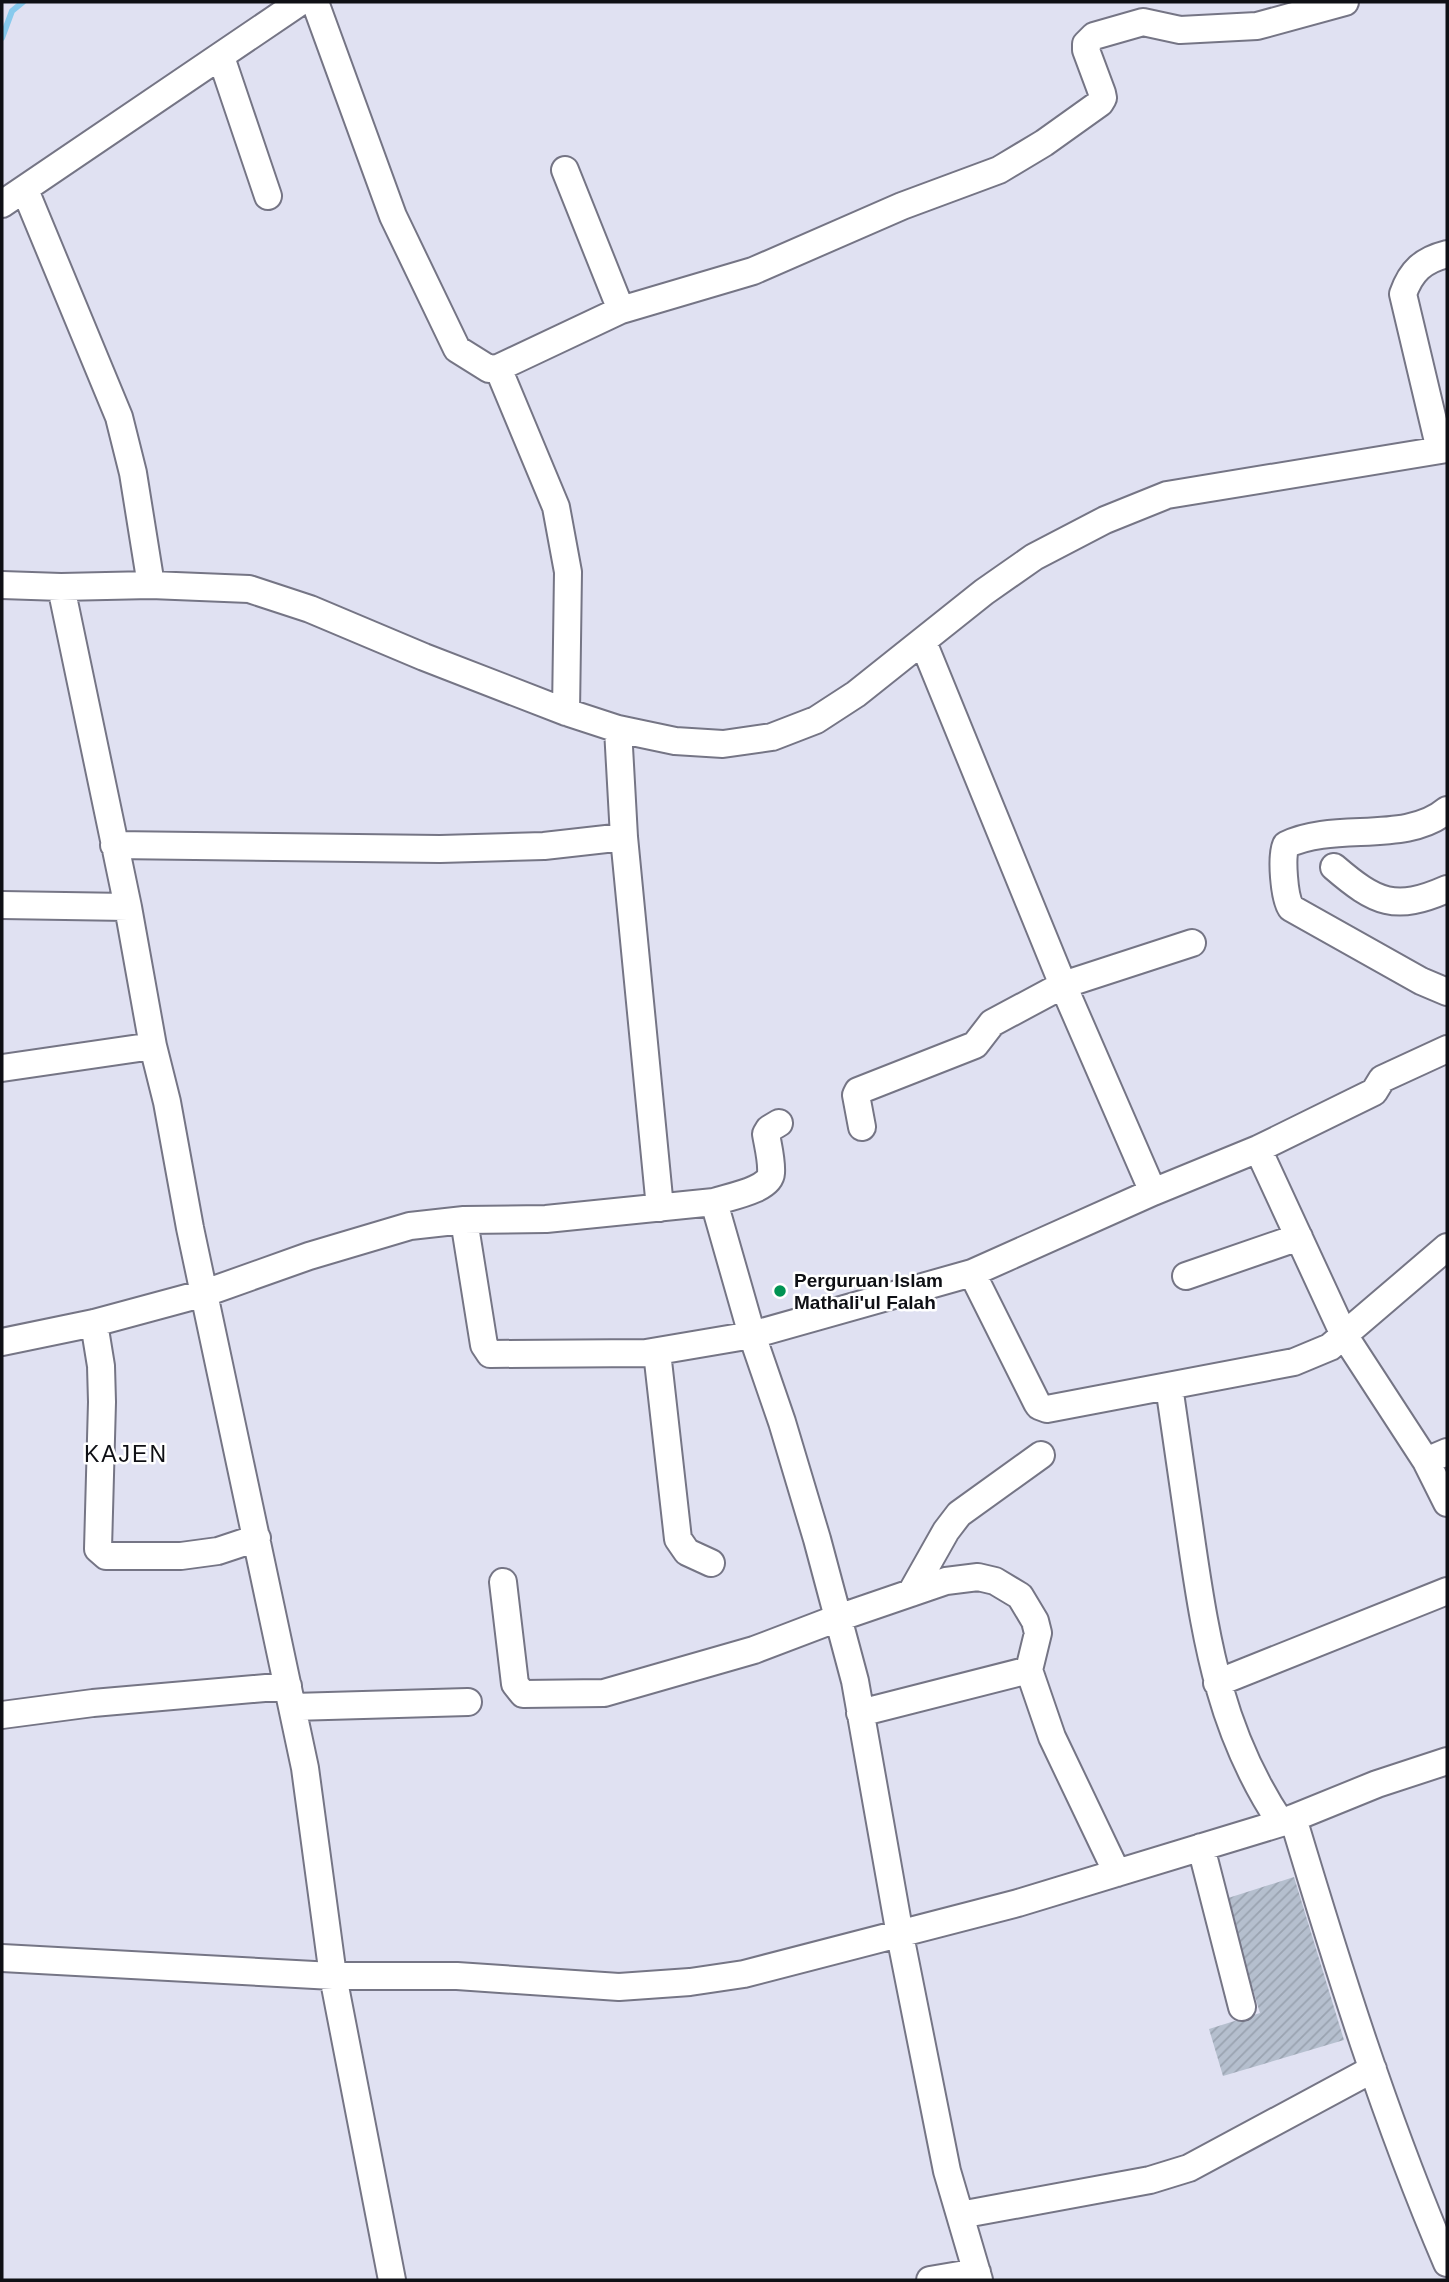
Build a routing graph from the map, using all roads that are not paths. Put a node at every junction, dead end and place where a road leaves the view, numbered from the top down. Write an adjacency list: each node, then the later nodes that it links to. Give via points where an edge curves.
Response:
1 (300, 2): 4 (street)
2 (315, 2): 11 (street, via 393,216 457,349 482,367)
3 (1345, 2): 10 (street, via 1256,26 1180,30 1143,22 1094,36 1086,50 1102,93 1100,103 999,170 902,206 753,271)
4 (221, 57): 6 (street); 7 (street)
5 (565, 170): 10 (street)
6 (25, 190): 8 (street); 14 (street, via 119,417)
7 (268, 197)
8 (2, 204)
9 (1447, 254): 12 (street, via 1424,262 1409,277 1403,294)
10 (621, 310): 11 (street)
11 (498, 368): 17 (street, via 556,507 568,572)
12 (1444, 449): 16 (street, via 1167,495 1105,520 1034,557)
13 (2, 585): 15 (street)
14 (151, 585): 15 (street); 17 (street, via 249,589)
15 (61, 587): 21 (street)
16 (923, 642): 18 (street, via 816,720 772,737 723,744 675,741); 27 (street)
17 (566, 712): 18 (street)
18 (618, 729): 20 (street)
19 (1443, 814): 28 (street, via 1414,828 1299,839 1286,845 1283,853 1291,908)
20 (624, 837): 21 (street, via 544,846 440,849); 37 (street)
21 (114, 845): 25 (street)
22 (1334, 867): 23 (street, via 1357,886 1398,904)
23 (1447, 889)
24 (2, 905): 25 (street)
25 (128, 906): 29 (street)
26 (1192, 943): 27 (street)
27 (1063, 985): 33 (street, via 992,1023 975,1045 858,1091); 35 (street)
28 (1447, 992)
29 (153, 1046): 31 (street); 43 (street)
30 (1447, 1049): 34 (street, via 1382,1079 1378,1090)
31 (2, 1068)
32 (779, 1124): 36 (street, via 766,1134 771,1172 767,1182)
33 (862, 1127)
34 (1258, 1149): 35 (street); 39 (street)
35 (1153, 1192): 41 (street)
36 (714, 1202): 37 (street); 45 (street)
37 (660, 1208): 38 (street, via 545,1219)
38 (464, 1220): 43 (street, via 410,1226); 48 (street, via 484,1345 490,1354)
39 (1299, 1237): 42 (street); 46 (street)
40 (1447, 1247): 46 (street)
41 (972, 1273): 45 (street); 49 (street, via 1039,1406 1048,1409)
42 (1186, 1276)
43 (205, 1293): 44 (street); 53 (street)
44 (94, 1323): 47 (street); 53 (street, via 101,1390 98,1549 106,1556 181,1556 218,1551)
45 (752, 1335): 48 (street); 58 (street)
46 (1344, 1335): 49 (street, via 1330,1347 1294,1362); 51 (street)
47 (2, 1342)
48 (657, 1352): 54 (street, via 678,1539 687,1552)
49 (1169, 1386): 60 (street, via 1204,1626)
50 (1041, 1455): 57 (street, via 959,1514)
51 (1437, 1457): 52 (street)
52 (1447, 1503)
53 (257, 1538): 61 (street)
54 (711, 1563)
55 (503, 1582): 58 (street, via 515,1684 523,1694 604,1693 754,1650)
56 (1447, 1591): 60 (street)
57 (911, 1593): 58 (street); 59 (street, via 946,1581 978,1577 1008,1587 1020,1596 1035,1621 1038,1633)
58 (838, 1618): 63 (street)
59 (1029, 1670): 63 (street); 68 (street, via 1052,1737)
60 (1217, 1683): 66 (street, via 1253,1777)
61 (291, 1696): 62 (street); 64 (street, via 93,1703); 71 (street)
62 (468, 1702)
63 (860, 1713): 69 (street)
64 (2, 1715)
65 (1447, 1761): 66 (street)
66 (1287, 1821): 67 (street); 73 (street)
67 (1201, 1847): 68 (street); 72 (street)
68 (1117, 1873): 69 (street)
69 (900, 1935): 71 (street, via 744,1974 690,1982 631,1986 457,1976); 74 (street)
70 (2, 1958): 71 (street)
71 (333, 1976): 77 (street)
72 (1242, 2007)
73 (1373, 2068): 74 (street, via 1189,2168 1124,2185); 75 (street)
74 (960, 2215): 76 (street)
75 (1447, 2263)
76 (978, 2276): 78 (street)
77 (392, 2280)
78 (930, 2280)

